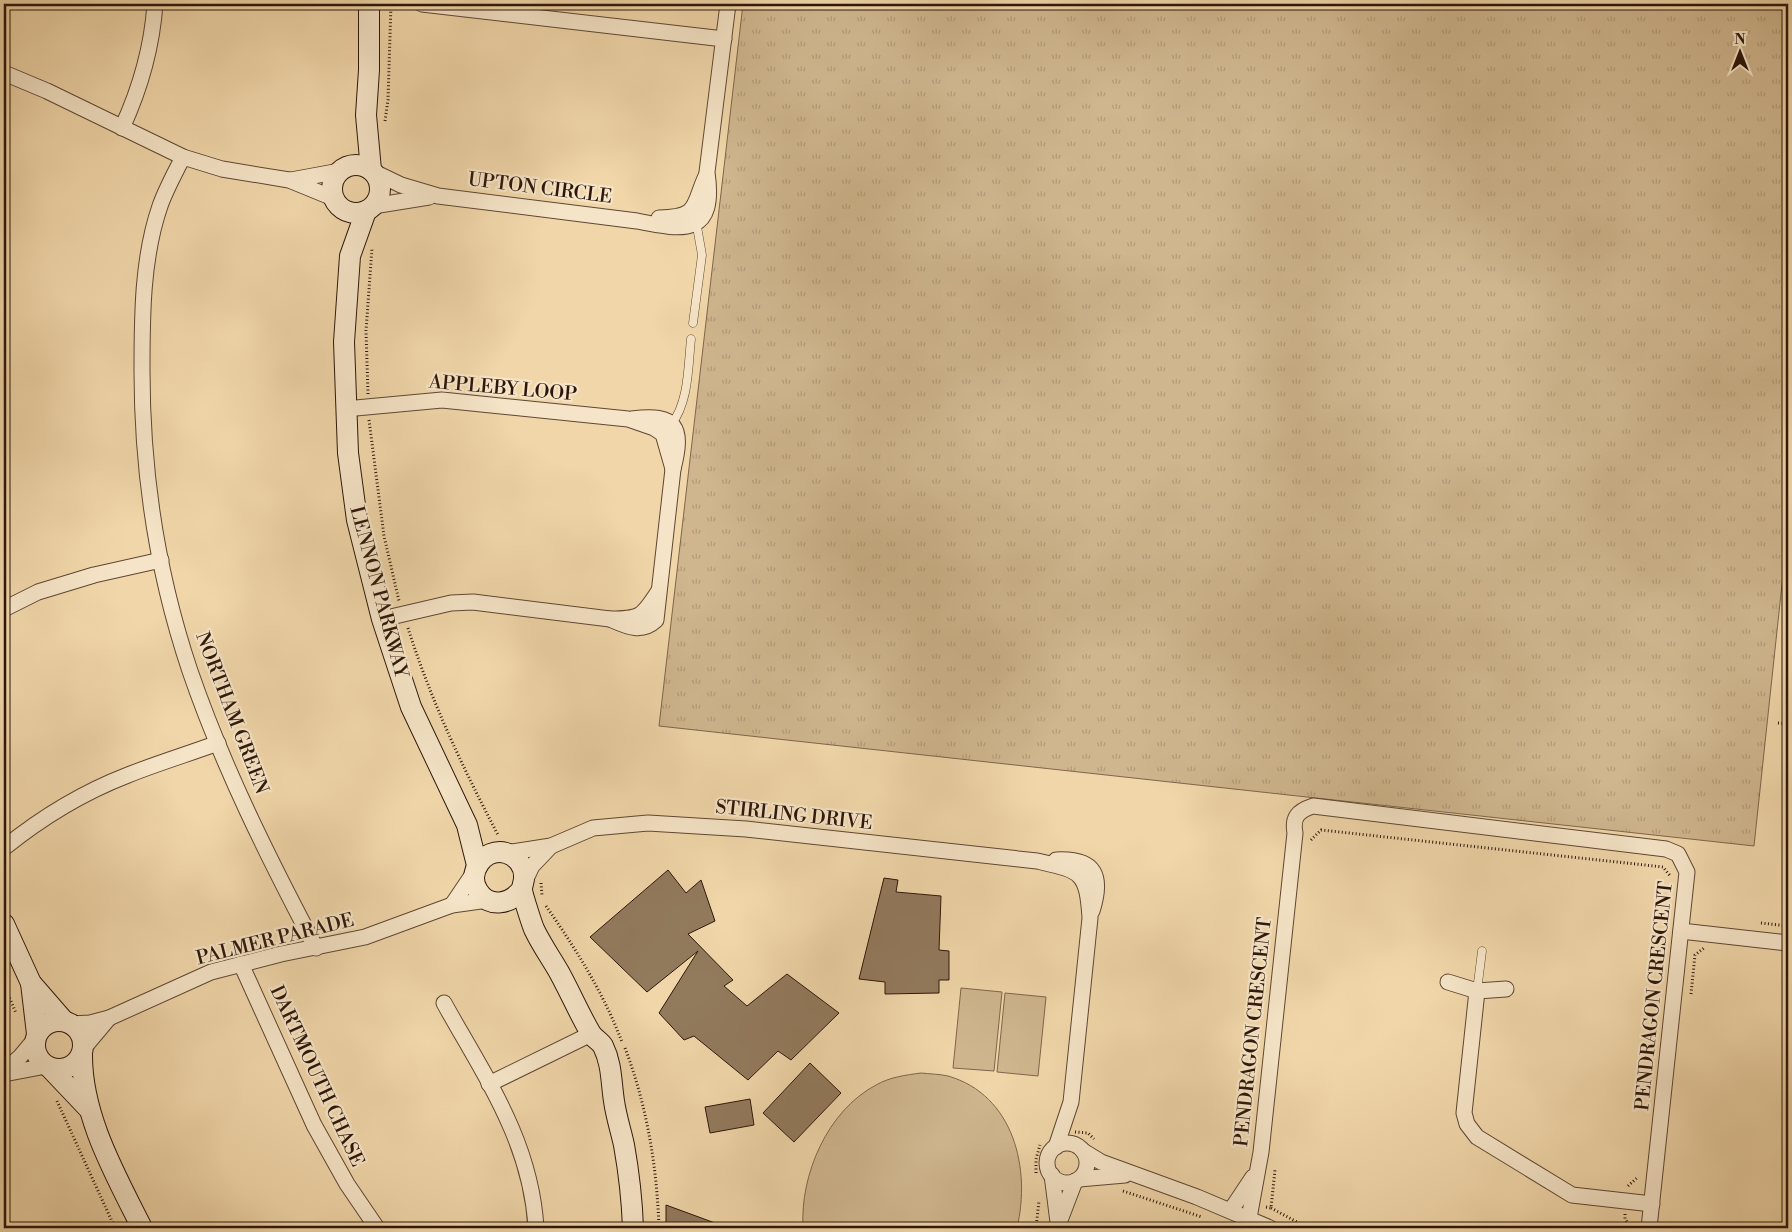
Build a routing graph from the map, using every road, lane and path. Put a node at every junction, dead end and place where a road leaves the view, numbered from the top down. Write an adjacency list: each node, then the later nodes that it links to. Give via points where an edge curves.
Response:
1 (155, 4): 9 (street, via 139,86)
2 (369, 4): 8 (street)
3 (391, 4): 10 (path, via 389,91)
4 (422, 4): 6 (street)
5 (728, 4): 6 (street)
6 (724, 39): 18 (street, via 707,172)
7 (4, 74): 9 (street)
8 (366, 115): 12 (street); 13 (street)
9 (122, 128): 11 (street)
10 (384, 129)
11 (183, 157): 14 (street, via 222,169); 26 (street, NORTHAM GREEN, via 163,196 155,222 148,258 144,311 142,389 145,440)
12 (343, 168): 13 (street, via 360,164); 14 (street); 16 (street, via 332,183)
13 (372, 171): 15 (street, UPTON CIRCLE, via 401,185); 17 (street, via 380,185 380,193)
14 (289, 180): 16 (street)
15 (438, 196): 17 (street, UPTON CIRCLE, via 399,200); 18 (street, UPTON CIRCLE, via 637,221)
16 (336, 202): 17 (street, via 351,213); 20 (street, LENNON PARKWAY)
17 (370, 209): 20 (street, LENNON PARKWAY)
18 (694, 216): 21 (lane, via 702,254)
19 (373, 239): 23 (path, via 366,331)
20 (350, 256): 24 (street, LENNON PARKWAY, via 344,342)
21 (693, 324)
22 (691, 338): 25 (lane, via 680,412)
23 (368, 406): 24 (street, APPLEBY LOOP); 25 (street, APPLEBY LOOP, via 442,400 628,419 657,416 668,419); 28 (path, via 384,536)
24 (345, 408): 29 (street, LENNON PARKWAY, via 357,520)
25 (668, 429): 28 (street, via 678,442 658,592 646,620 610,619 473,602 451,603)
26 (161, 560): 27 (street, via 38,592); 32 (street, NORTHAM GREEN, via 190,670)
27 (4, 609)
28 (403, 614): 29 (street); 37 (path, via 428,688 465,771 499,836 519,842)
29 (382, 619): 33 (street, LENNON PARKWAY, via 411,707)
30 (1778, 723): 31 (path)
31 (1788, 724)
32 (218, 743): 35 (street, via 126,775 83,796); 51 (street, NORTHAM GREEN, via 262,842)
33 (467, 824): 37 (street, LENNON PARKWAY); 39 (street, LENNON PARKWAY)
34 (551, 846): 37 (street, STIRLING DRIVE); 38 (street, STIRLING DRIVE); 71 (street, STIRLING DRIVE, via 593,828 648,823 746,829 1037,861 1079,874 1087,888 1090,918)
35 (4, 848)
36 (1310, 848): 41 (path, via 1311,839 1321,830 1341,832 1663,867 1671,877)
37 (511, 852): 39 (street, via 487,855); 40 (street, LENNON PARKWAY, via 525,876)
38 (532, 866): 40 (street, STIRLING DRIVE); 96 (path, via 543,887 542,901 592,978 626,1052 651,1142)
39 (476, 868): 42 (street, LENNON PARKWAY, via 475,885); 43 (street)
40 (523, 886): 42 (street, via 511,900); 47 (street, LENNON PARKWAY)
41 (1670, 886)
42 (492, 902): 43 (street, PALMER PARADE); 47 (street, LENNON PARKWAY, via 513,911)
43 (452, 905): 51 (street, PALMER PARADE, via 365,938)
44 (1753, 922): 46 (path)
45 (4, 924): 55 (street)
46 (1788, 926)
47 (534, 929): 64 (street, LENNON PARKWAY)
48 (1681, 931): 49 (street); 77 (street, PENDRAGON CRESCENT, via 1686,872 1678,854 1666,849 1328,809 1310,817 1295,833); 85 (street, PENDRAGON CRESCENT)
49 (1706, 934): 50 (street); 60 (path, via 1704,949 1695,955)
50 (1788, 943)
51 (316, 948): 53 (street, PALMER PARADE)
52 (1482, 951): 58 (lane)
53 (242, 964): 62 (street, PALMER PARADE, via 210,972); 93 (street, DARTMOUTH CHASE, via 314,1125)
54 (1448, 982): 58 (street)
55 (31, 983): 63 (street); 65 (street)
56 (4, 986): 61 (path)
57 (1506, 989): 58 (street)
58 (1476, 991): 84 (street, via 1465,1100 1465,1118 1471,1130 1564,1192)
59 (444, 1003): 69 (street)
60 (1690, 1004)
61 (17, 1016)
62 (109, 1018): 63 (street, PALMER PARADE, via 90,1023); 66 (street, PALMER PARADE)
63 (68, 1023): 65 (street, via 48,1023); 66 (street, via 81,1034)
64 (591, 1034): 69 (street); 95 (street, LENNON PARKWAY, via 602,1044 613,1078 614,1101 630,1179)
65 (36, 1036): 67 (street, via 36,1054); 68 (street)
66 (83, 1051): 67 (street, via 66,1069); 72 (street, via 82,1079)
67 (48, 1067): 68 (street); 72 (street)
68 (4, 1072)
69 (490, 1084): 94 (street, via 524,1156 532,1187)
70 (56, 1100): 91 (path)
71 (1071, 1102): 73 (street, STIRLING DRIVE); 74 (street, STIRLING DRIVE, via 1074,1132)
72 (88, 1108): 92 (street)
73 (1056, 1146): 74 (street, via 1067,1143); 79 (street, via 1047,1164)
74 (1081, 1148): 78 (street, via 1101,1162); 80 (street, via 1086,1156 1086,1169)
75 (1276, 1160): 86 (path)
76 (1638, 1169): 84 (path, via 1637,1179 1627,1186)
77 (1256, 1174): 83 (street, PENDRAGON CRESCENT); 87 (street, PENDRAGON CRESCENT)
78 (1132, 1175): 80 (street); 87 (street)
79 (1052, 1176): 80 (street, via 1063,1182); 90 (street)
80 (1077, 1180): 90 (street)
81 (1118, 1189): 89 (path)
82 (1039, 1200): 97 (path)
83 (1251, 1201): 86 (path); 88 (street, PENDRAGON CRESCENT)
84 (1626, 1202): 85 (street); 100 (path, via 1625,1219)
85 (1652, 1204): 101 (street, PENDRAGON CRESCENT)
86 (1270, 1208): 99 (path)
87 (1231, 1210): 88 (street)
88 (1249, 1218): 98 (street)
89 (1206, 1219)
90 (1057, 1225)
91 (114, 1228)
92 (142, 1228)
93 (376, 1228)
94 (536, 1228)
95 (632, 1228)
96 (659, 1228)
97 (1036, 1228)
98 (1270, 1228)
99 (1308, 1228)
100 (1632, 1228)
101 (1649, 1228)

